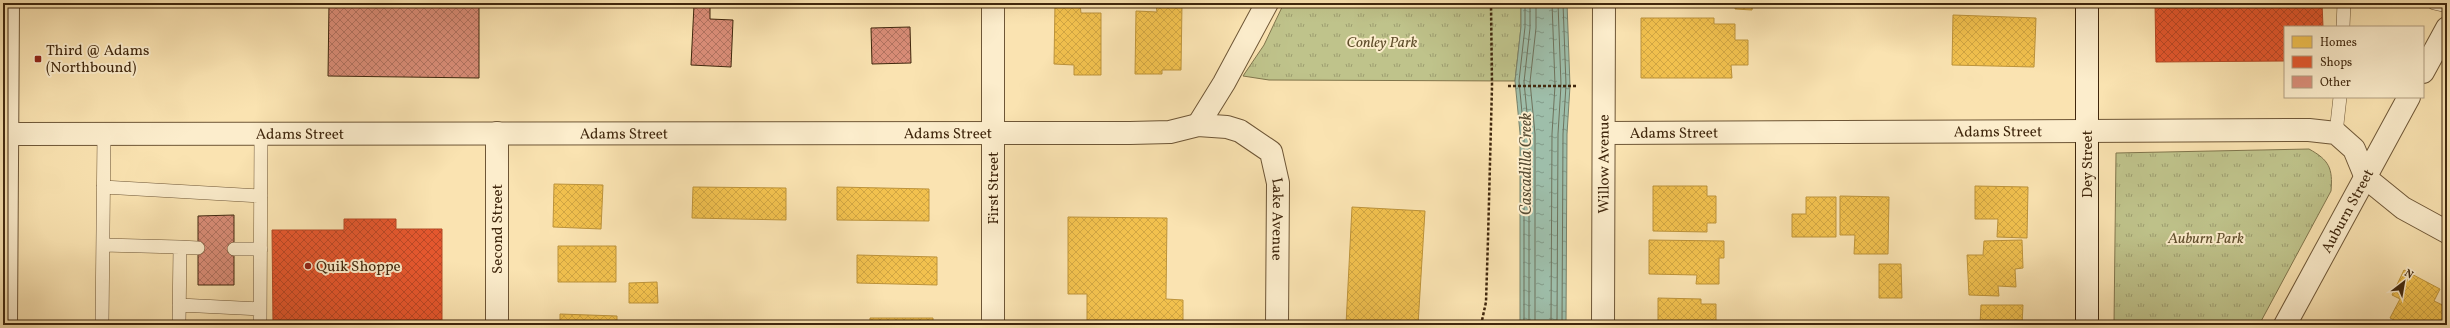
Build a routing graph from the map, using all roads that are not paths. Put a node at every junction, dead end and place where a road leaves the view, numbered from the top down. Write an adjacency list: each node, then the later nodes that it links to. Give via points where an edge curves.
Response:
1 (8, 3): 11 (street)
2 (993, 3): 18 (street, First Street)
3 (1267, 3): 15 (street)
4 (1604, 3): 20 (street, Willow Avenue)
5 (2087, 3): 17 (street, Dey Street)
6 (2344, 3): 9 (lane)
7 (2434, 3): 8 (lane)
8 (2447, 6)
9 (2343, 26)
10 (2447, 28): 12 (street)
11 (5, 54): 22 (street)
12 (2424, 70)
13 (2340, 98): 21 (lane)
14 (2408, 98): 25 (street, Auburn Street)
15 (1198, 125): 16 (street, Adams Street); 18 (street, Adams Street, via 1162,132)
16 (1240, 131): 43 (street, Lake Avenue, via 1271,152 1278,182)
17 (2087, 131): 20 (street, Adams Street); 21 (street, Adams Street, via 2309,130); 45 (street, Dey Street)
18 (993, 132): 19 (street, Adams Street); 42 (street, First Street)
19 (498, 133): 24 (street, Adams Street); 41 (street, Second Street)
20 (1604, 133): 44 (street, Willow Avenue)
21 (2336, 133): 25 (street, via 2354,148)
22 (6, 134): 23 (street, Adams Street); 26 (street)
23 (104, 134): 24 (street, Adams Street); 27 (lane)
24 (261, 134): 28 (lane)
25 (2366, 178): 29 (street, via 2403,208); 46 (street, Auburn Street)
26 (4, 185): 37 (street)
27 (104, 187): 28 (lane); 30 (lane)
28 (261, 196): 33 (lane)
29 (2447, 232)
30 (103, 245): 31 (lane); 38 (lane)
31 (180, 247): 32 (lane); 35 (lane)
32 (198, 248)
33 (261, 248): 34 (lane); 36 (lane)
34 (234, 249)
35 (179, 305): 36 (lane); 39 (lane)
36 (260, 309): 40 (lane)
37 (6, 325)
38 (102, 325)
39 (179, 325)
40 (260, 325)
41 (497, 325)
42 (993, 325)
43 (1277, 325)
44 (1603, 325)
45 (2087, 325)
46 (2285, 325)

